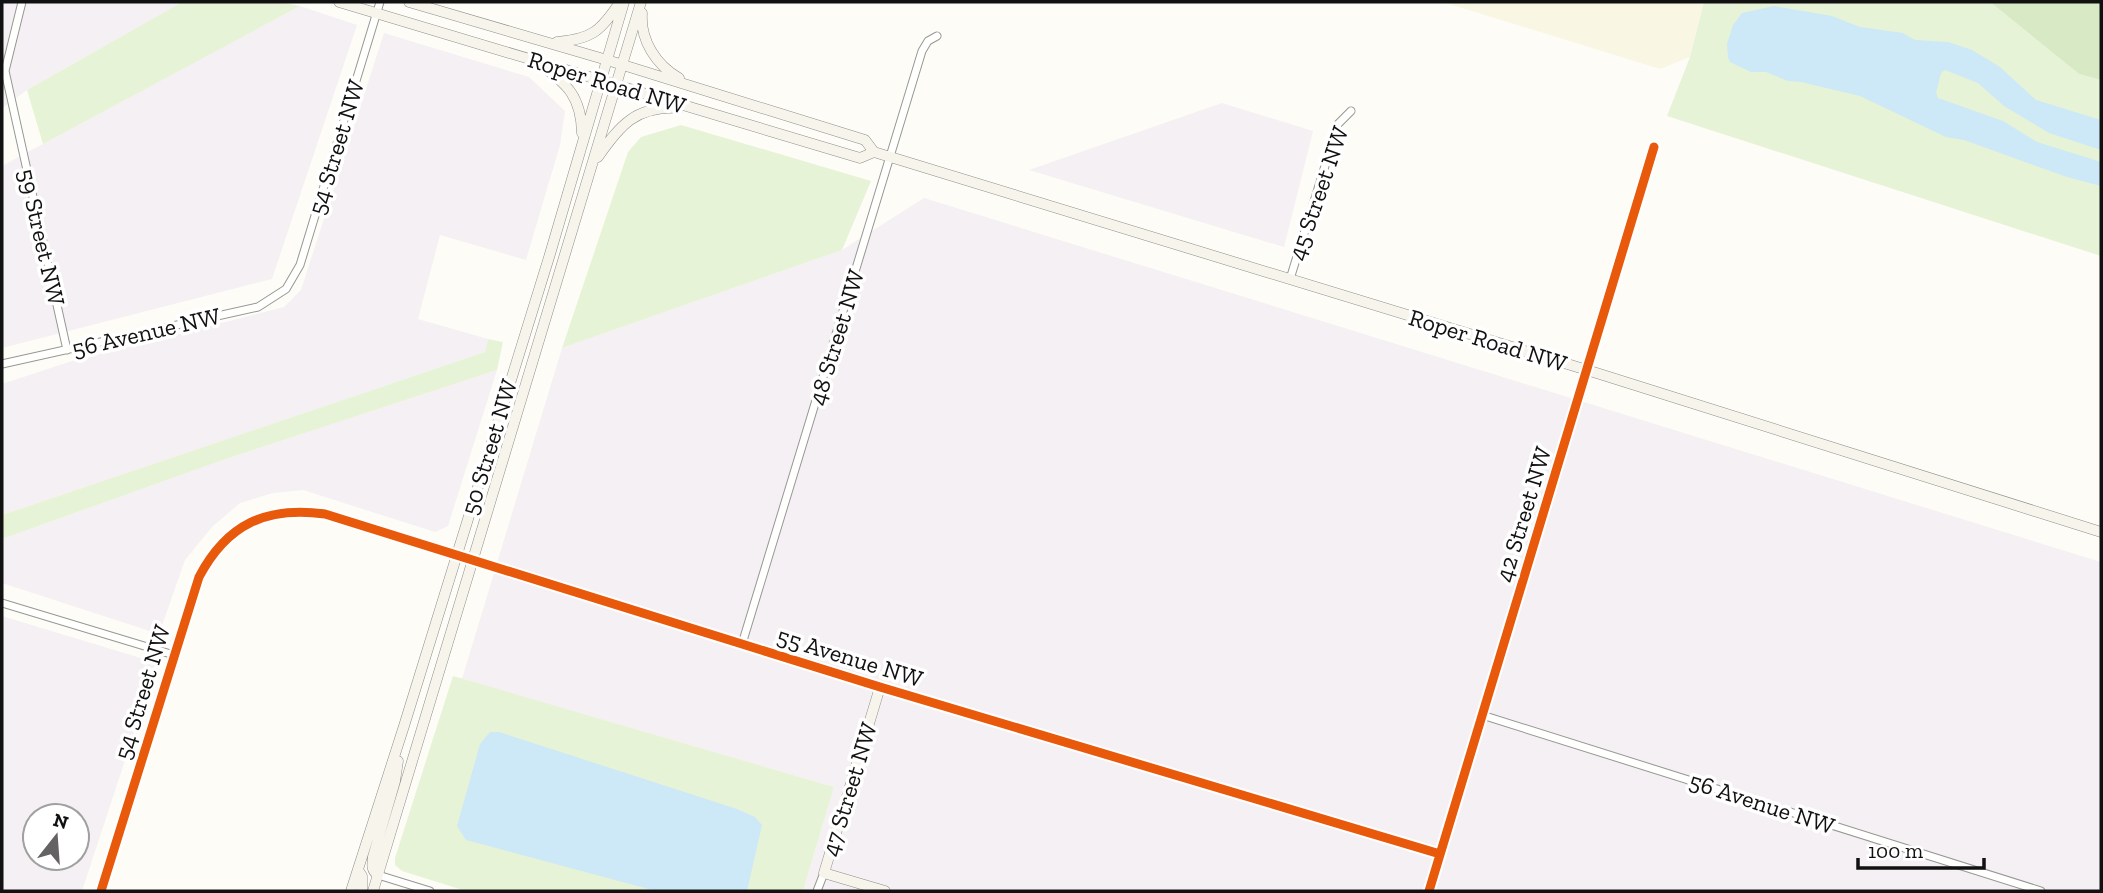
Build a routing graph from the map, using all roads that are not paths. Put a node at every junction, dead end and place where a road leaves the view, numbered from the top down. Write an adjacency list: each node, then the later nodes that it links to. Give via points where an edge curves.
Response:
1 (22, 2): 24 (street, 59 Street NW, via 5,71)
2 (339, 2): 6 (main road, Roper Road NW)
3 (409, 2): 8 (main road, Roper Road NW)
4 (622, 2): 8 (main road, via 592,35); 10 (main road, 50 Street NW)
5 (642, 2): 11 (main road, 50 Street NW); 14 (main road, via 643,35 650,48 667,71)
6 (378, 7): 9 (main road, Roper Road NW); 23 (street, 54 Street NW, via 300,265)
7 (937, 36): 20 (street, 48 Street NW, via 922,51)
8 (550, 43): 10 (main road, Roper Road NW)
9 (533, 59): 12 (main road, Roper Road NW); 17 (main road, via 576,99)
10 (607, 60): 11 (main road, Roper Road NW); 12 (main road, 50 Street NW)
11 (623, 65): 13 (main road, 50 Street NW); 14 (main road, Roper Road NW)
12 (601, 80): 13 (main road, Roper Road NW); 17 (main road, 50 Street NW)
13 (617, 84): 15 (main road, Roper Road NW); 21 (main road, 50 Street NW)
14 (694, 88): 19 (main road, Roper Road NW, via 864,140)
15 (692, 108): 19 (main road, Roper Road NW, via 860,158); 21 (main road, via 653,108 635,116 614,133)
16 (1351, 111): 22 (street, 45 Street NW, via 1338,124)
17 (582, 143): 29 (main road, 50 Street NW)
18 (1654, 147): 26 (street, 42 Street NW)
19 (874, 152): 20 (main road, Roper Road NW)
20 (890, 157): 22 (main road, Roper Road NW); 32 (street, 48 Street NW)
21 (591, 166): 30 (main road, 50 Street NW)
22 (1290, 279): 26 (main road, Roper Road NW)
23 (286, 289): 24 (street, 56 Avenue NW, via 258,307)
24 (66, 350): 25 (street, 56 Avenue NW)
25 (2, 364)
26 (1587, 370): 28 (main road, Roper Road NW); 35 (main road, 42 Street NW)
27 (249, 522): 29 (main road, 55 Avenue NW, via 284,513 325,514); 33 (main road, 54 Street NW, via 208,560)
28 (2101, 531)
29 (456, 556): 30 (main road, 55 Avenue NW); 36 (main road, 50 Street NW)
30 (472, 561): 32 (main road, 55 Avenue NW); 40 (main road, 50 Street NW)
31 (2, 603): 33 (street)
32 (742, 644): 34 (main road, 55 Avenue NW)
33 (174, 655): 41 (main road, 54 Street NW)
34 (880, 687): 37 (main road, 55 Avenue NW); 39 (main road, 47 Street NW)
35 (1482, 715): 37 (main road, 42 Street NW); 49 (street, 56 Avenue NW)
36 (404, 726): 38 (main road, 50 Street NW); 40 (main road, via 395,781 373,857)
37 (1440, 854): 48 (main road, 42 Street NW)
38 (358, 870): 42 (main road, 50 Street NW); 43 (main road)
39 (824, 873): 46 (street, 47 Street NW); 47 (main road)
40 (378, 875): 44 (main road, 50 Street NW); 45 (street)
41 (101, 891)
42 (351, 891)
43 (362, 891)
44 (373, 891)
45 (430, 891)
46 (817, 891)
47 (885, 891)
48 (1429, 891)
49 (2041, 891)

